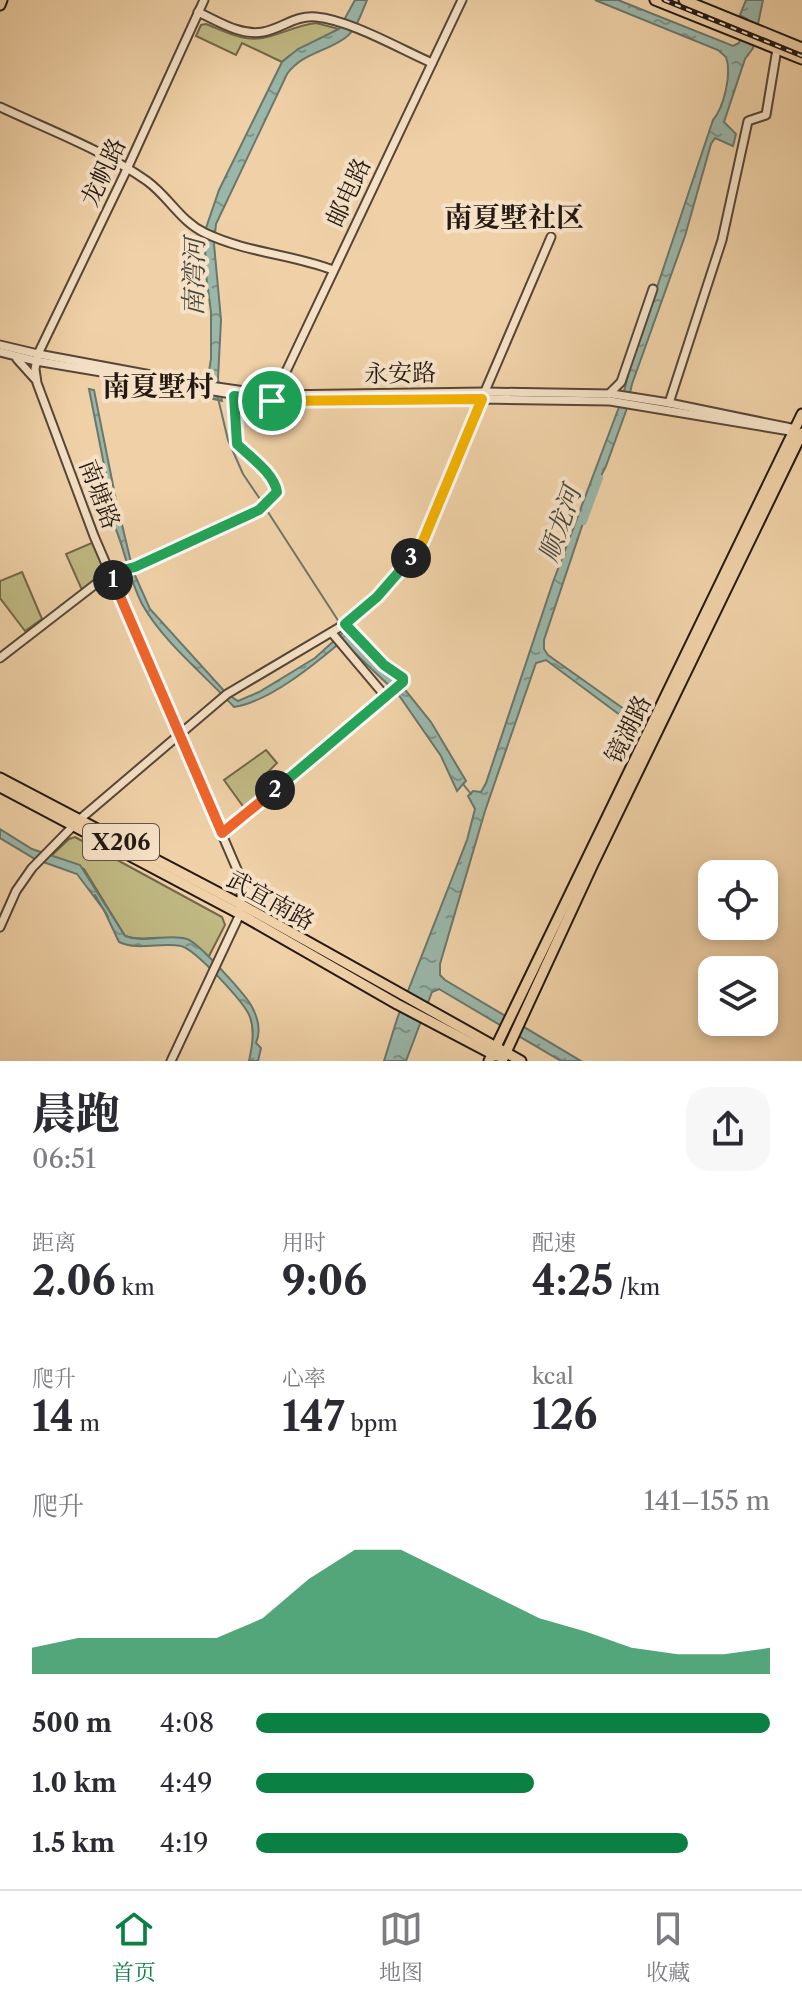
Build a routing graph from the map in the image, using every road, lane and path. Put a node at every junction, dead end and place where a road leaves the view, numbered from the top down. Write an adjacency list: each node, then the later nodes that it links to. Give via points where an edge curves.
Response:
1 (204, 0): 5 (street, 龙帆路)
2 (462, 0): 11 (street, 邮电路)
3 (655, 0): 6 (main road)
4 (684, 0): 6 (main road)
5 (198, 12): 11 (street, via 250,33 303,16 342,22); 13 (street, 龙帆路)
6 (735, 26): 7 (main road)
7 (758, 36): 8 (main road); 9 (main road)
8 (802, 48)
9 (777, 49): 10 (main road); 26 (street, via 766,115 748,121 722,240)
10 (802, 59)
11 (432, 63): 15 (street, 邮电路)
12 (0, 107): 13 (street)
13 (127, 169): 15 (street, via 148,181 189,225 204,233); 19 (street, 龙帆路)
14 (551, 237): 22 (street)
15 (333, 270): 24 (street, 邮电路)
16 (653, 289): 23 (street, via 621,382)
17 (0, 345): 19 (street, 永安路)
18 (2, 353): 19 (street, 永安路); 20 (street, via 19,360)
19 (37, 358): 20 (street, 南塘路); 21 (street, 永安路)
20 (37, 383): 29 (street, 南塘路)
21 (229, 393): 24 (street, 永安路); 29 (street, via 237,444 277,492 259,510 135,567)
22 (484, 395): 23 (street, 永安路); 24 (street, 永安路); 30 (street, via 423,541 377,597)
23 (610, 397): 25 (street, 永安路)
24 (273, 398)
25 (632, 400): 26 (street); 28 (street)
26 (669, 403): 28 (street)
27 (802, 414): 28 (main road, 镜湖路)
28 (799, 431): 41 (main road, 镜湖路); 42 (main road, 镜湖路)
29 (110, 573): 32 (street); 34 (street, 南塘路)
30 (345, 624): 31 (street); 33 (street, via 403,678)
31 (333, 635): 33 (street); 34 (street, via 227,694)
32 (0, 658)
33 (389, 695): 38 (street)
34 (179, 733): 37 (street); 38 (street, 南塘路)
35 (0, 778): 37 (main road, 武宜南路 / X206)
36 (0, 787): 37 (main road, 武宜南路 / X206)
37 (76, 822): 39 (main road, 武宜南路 / X206); 40 (street, via 16,891)
38 (222, 833): 39 (street, 南塘路, via 242,881)
39 (241, 910): 41 (main road, 武宜南路 / X206); 43 (street)
40 (0, 927)
41 (492, 1054): 42 (main road, 武宜南路 / X206)
42 (504, 1058): 44 (main road, 武宜南路 / X206)
43 (171, 1061)
44 (521, 1061)

